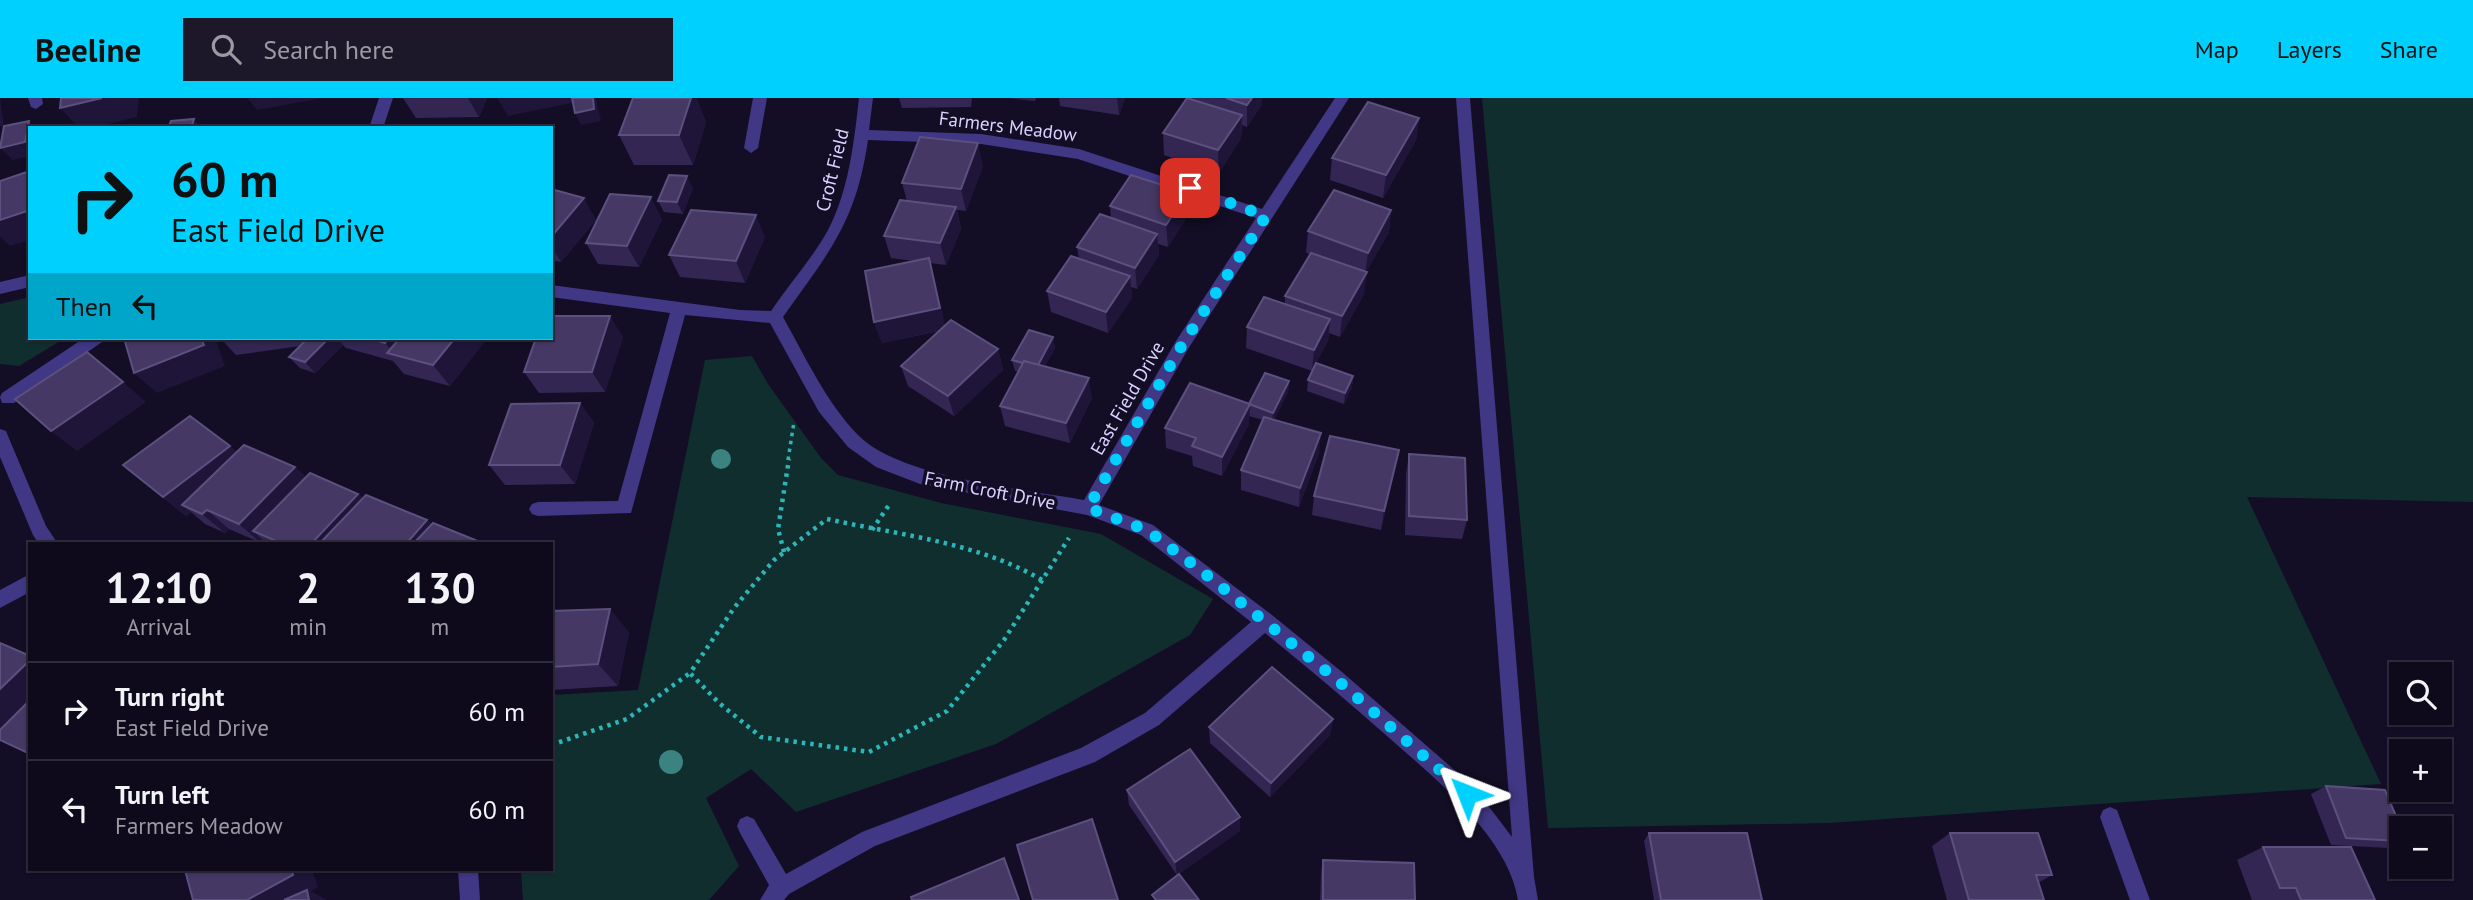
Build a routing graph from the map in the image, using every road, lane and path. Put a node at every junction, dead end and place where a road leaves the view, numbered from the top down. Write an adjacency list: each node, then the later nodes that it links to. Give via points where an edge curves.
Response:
1 (386, 98): 6 (street)
2 (760, 98): 8 (street)
3 (866, 98): 7 (street, Croft Field)
4 (1342, 98): 9 (street, East Field Drive)
5 (1463, 98): 32 (street)
6 (377, 126)
7 (861, 135): 9 (street, Farmers Meadow, via 981,139 1079,154); 14 (street, Croft Field, via 844,211 834,233)
8 (751, 148)
9 (1266, 216): 19 (street, East Field Drive, via 1182,345)
10 (28, 281): 11 (street)
11 (0, 288)
12 (553, 290): 13 (street)
13 (679, 309): 14 (street); 20 (street, via 625,508)
14 (775, 317): 16 (street, Farm Croft Drive)
15 (93, 340): 17 (street)
16 (807, 374): 19 (street, Farm Croft Drive, via 825,407 854,442 881,462 920,477); 22 (path, via 794,419 778,529)
17 (3, 401)
18 (0, 436): 21 (street)
19 (1088, 508): 23 (path); 26 (street, Farm Croft Drive, via 1147,530)
20 (538, 509)
21 (48, 542)
22 (784, 552): 23 (path, via 827,519 993,557 1025,567); 27 (path, via 734,608)
23 (1042, 580): 27 (path, via 1004,640 947,711 869,752 761,737)
24 (28, 583): 25 (street)
25 (0, 600)
26 (1265, 621): 32 (street, Farm Croft Drive, via 1458,785 1490,822); 33 (street, via 1152,719 1088,755 869,839)
27 (690, 673): 28 (path, via 627,719)
28 (553, 744)
29 (2110, 817): 36 (street)
30 (747, 826): 33 (street)
31 (468, 871): 34 (street)
32 (1525, 881): 35 (street, Farm Croft Drive)
33 (776, 893)
34 (470, 900)
35 (1528, 900)
36 (2140, 900)

